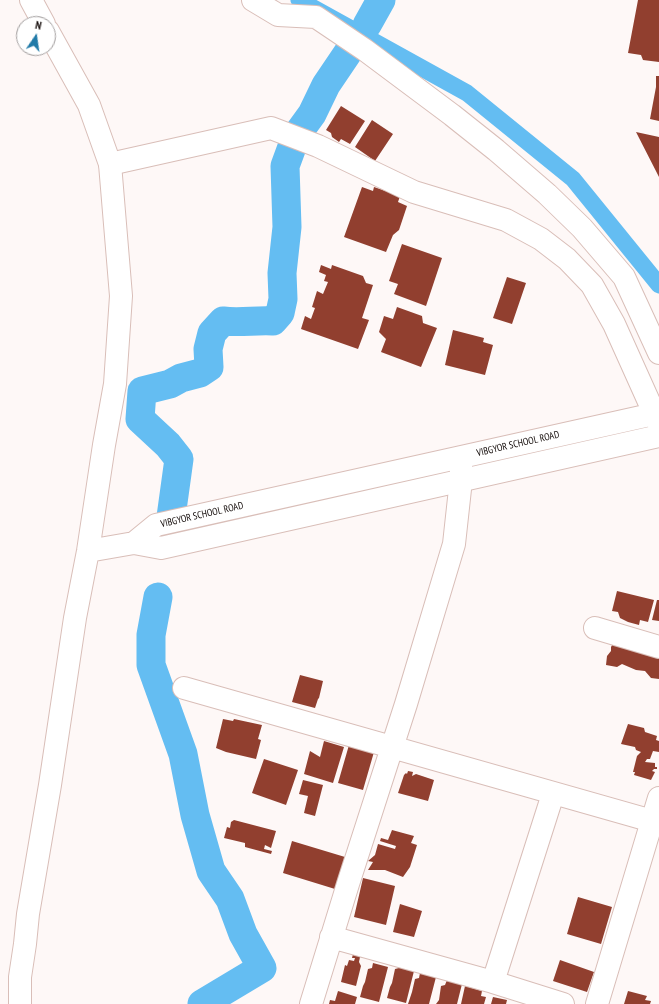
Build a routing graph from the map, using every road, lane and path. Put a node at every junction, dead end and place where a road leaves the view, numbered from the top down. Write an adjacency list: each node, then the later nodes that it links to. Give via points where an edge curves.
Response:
1 (31, 0): 3 (street)
2 (253, 0): 6 (street, via 278,15 316,17 452,115 547,194 582,228 624,277)
3 (40, 16)
4 (56, 45): 5 (street, via 89,105)
5 (110, 164): 7 (street, via 271,128 318,146 414,192 506,220 541,239 567,259 592,286 614,324); 12 (street, via 121,296 115,384)
6 (659, 353)
7 (657, 417): 9 (street, VIBGYOR SCHOOL ROAD)
8 (659, 436): 10 (street)
9 (461, 457): 10 (street); 11 (street, VIBGYOR SCHOOL ROAD, via 156,525)
10 (461, 480): 11 (street, via 161,548); 16 (street, via 454,544)
11 (134, 543): 12 (street)
12 (88, 551): 22 (street, via 28,914 20,977)
13 (595, 628): 14 (street)
14 (659, 647)
15 (184, 688): 16 (street)
16 (392, 748): 17 (street); 20 (street)
17 (554, 794): 19 (street); 21 (street)
18 (659, 798): 19 (street)
19 (656, 823): 25 (street)
20 (331, 937): 21 (street); 23 (street)
21 (493, 982): 24 (street)
22 (20, 1004)
23 (311, 1004)
24 (562, 1004)
25 (597, 1004)

